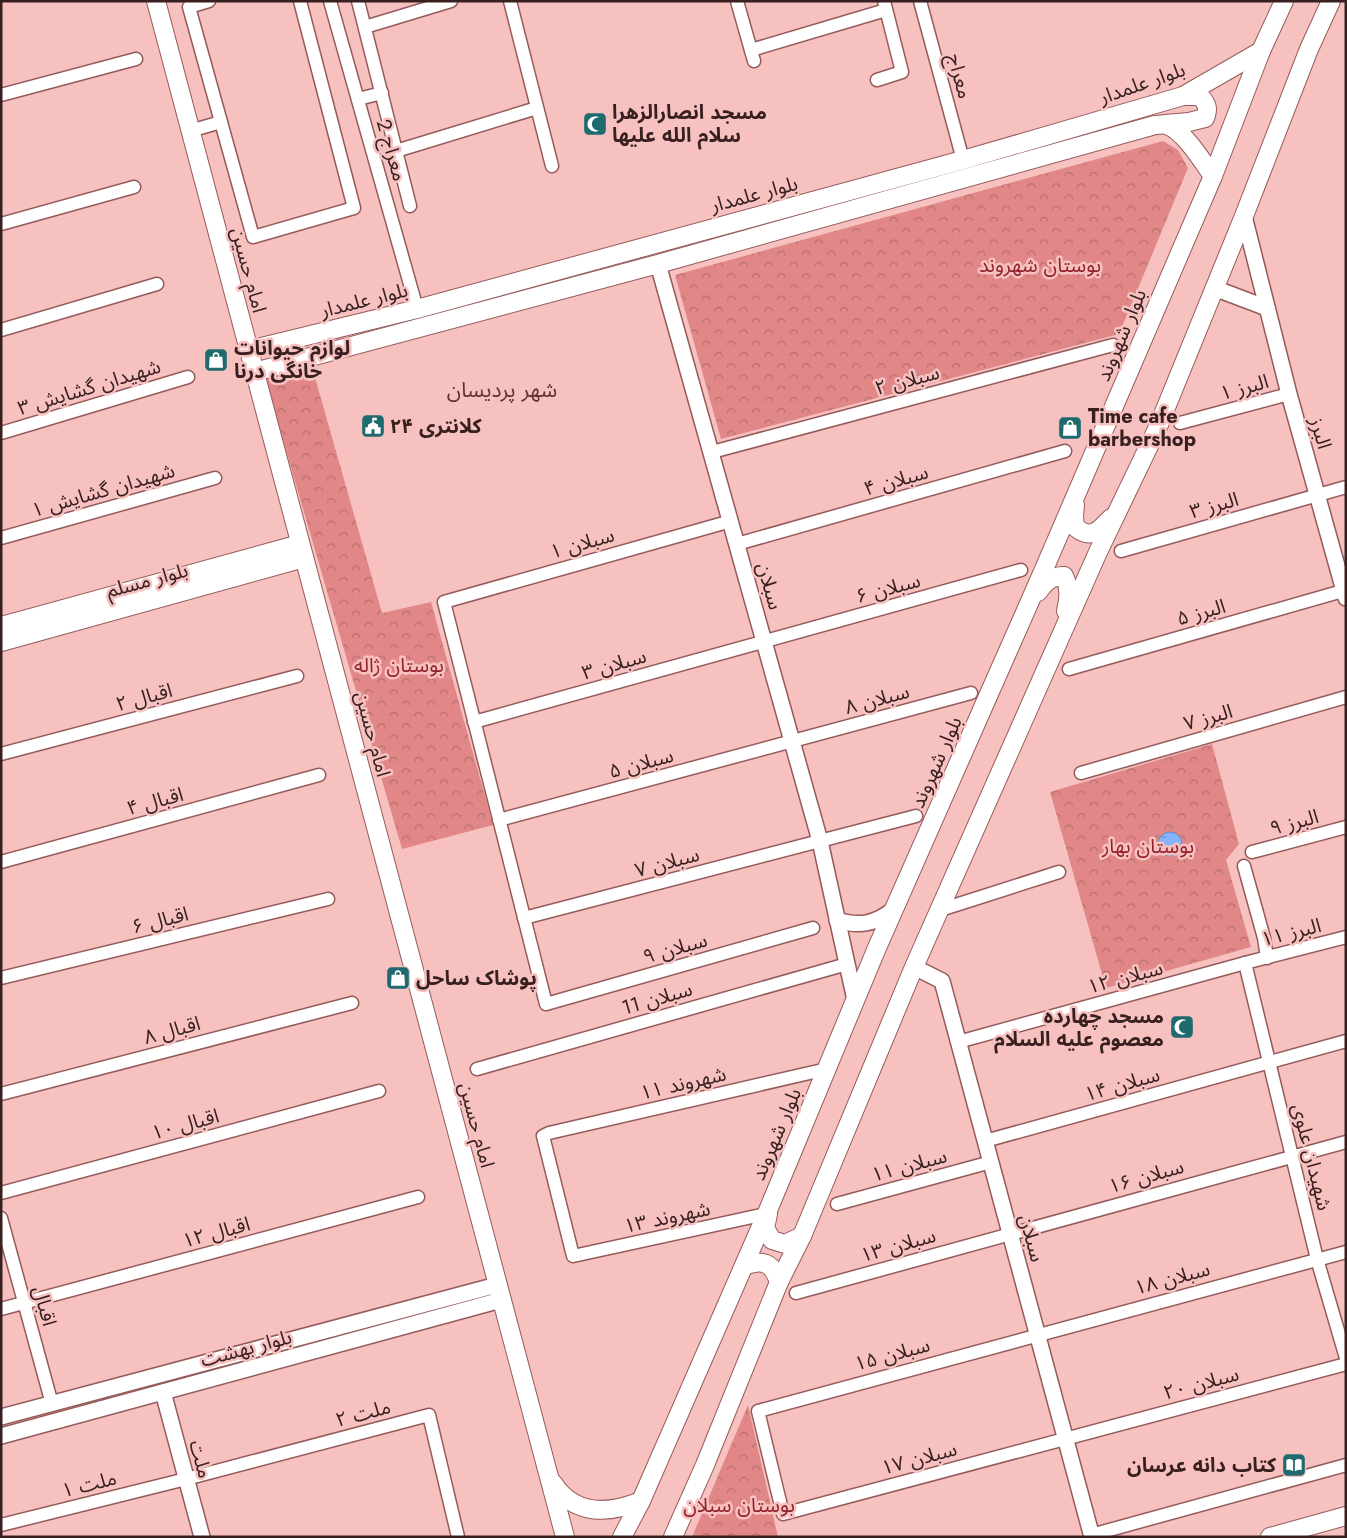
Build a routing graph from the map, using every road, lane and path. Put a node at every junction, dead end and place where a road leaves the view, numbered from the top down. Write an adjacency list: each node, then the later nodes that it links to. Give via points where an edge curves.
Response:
1 (156, 1): 24 (main road, امام حسین)
2 (209, 1): 22 (street, via 189,7)
3 (300, 1): 22 (street, via 354,208 253,237)
4 (330, 1): 20 (street, معراج 2)
5 (358, 1): 13 (street)
6 (451, 1): 13 (street)
7 (510, 1): 21 (street)
8 (737, 1): 12 (street, via 752,55)
9 (920, 1): 26 (street, معراج)
10 (1284, 1): 14 (main road, بلوار شهروند)
11 (1332, 1): 31 (main road, via 1309,49)
12 (885, 5): 16 (street, via 902,72)
13 (365, 27): 17 (street)
14 (1261, 51): 19 (main road, بلوار علمدار); 28 (main road, بلوار شهروند)
15 (136, 58): 18 (street)
16 (877, 80)
17 (382, 93): 20 (street); 25 (street)
18 (1, 95)
19 (1183, 96): 23 (main road, بلوار علمدار, via 1200,96 1208,104 1205,118); 26 (main road, بلوار علمدار)
20 (358, 99): 38 (street, معراج 2)
21 (537, 108): 25 (street); 27 (street)
22 (221, 122): 24 (street)
23 (1165, 124): 28 (main road, via 1184,138); 34 (main road, بلوار علمدار)
24 (190, 131): 41 (main road, امام حسین)
25 (396, 151): 30 (street)
26 (963, 160): 33 (main road, بلوار علمدار)
27 (552, 166)
28 (1213, 176): 51 (main road, بلوار شهروند)
29 (134, 186): 32 (street)
30 (410, 206)
31 (1244, 216): 36 (main road); 37 (street, البرز)
32 (1, 224)
33 (653, 244): 34 (main road); 38 (main road, بلوار علمدار)
34 (658, 264): 42 (main road, بلوار علمدار); 48 (street, سبلان)
35 (157, 284): 39 (street)
36 (1214, 288): 37 (street); 53 (main road, via 1158,427)
37 (1267, 308): 44 (street, البرز)
38 (417, 309): 41 (main road, بلوار علمدار)
39 (1, 330)
40 (1113, 345): 48 (street, سبلان ۲)
41 (249, 350): 42 (main road, امام حسین)
42 (254, 372): 57 (main road, امام حسین)
43 (188, 377): 46 (street, شهیدان گشایش ۳)
44 (1289, 394): 45 (street, البرز ۱); 52 (street, البرز)
45 (1180, 424)
46 (1, 433)
47 (1066, 451): 56 (street, سبلان ۴)
48 (712, 452): 54 (street, سبلان)
49 (215, 478): 55 (street, شهیدان گشایش ۱)
50 (1346, 488): 52 (street, البرز ۳)
51 (1077, 492): 53 (main road, via 1075,528 1081,532 1089,535 1096,532); 61 (main road, بلوار شهروند)
52 (1318, 494): 58 (street, البرز ۳); 60 (street, البرز)
53 (1118, 510): 63 (main road)
54 (731, 521): 56 (street, سبلان); 70 (street, سبلان ۱, via 444,602)
55 (1, 538)
56 (737, 544): 64 (street, سبلان)
57 (302, 551): 62 (main road, بلوار مسلم); 65 (main road, بلوار مسلم); 120 (main road, امام حسین)
58 (1121, 551)
59 (1021, 570): 64 (street, سبلان ۶)
60 (1345, 593): 66 (street, البرز ۵)
61 (1028, 608): 63 (main road, via 1047,580 1064,576 1069,594); 84 (main road, بلوار شهروند)
62 (1, 626)
63 (1061, 636): 85 (main road)
64 (764, 641): 70 (street, سبلان ۳); 71 (street, سبلان)
65 (1, 642)
66 (1068, 670)
67 (297, 676): 72 (street, اقبال ۲)
68 (971, 692): 71 (street, سبلان ۸)
69 (1346, 696): 73 (street, البرز ۷)
70 (474, 722): 76 (street)
71 (792, 742): 76 (street, سبلان ۵); 78 (street, سبلان)
72 (1, 754)
73 (1081, 773)
74 (319, 775): 80 (street, اقبال ۴)
75 (916, 816): 78 (street, سبلان ۷)
76 (499, 820): 86 (street)
77 (1346, 827): 79 (street, البرز ۹)
78 (820, 841): 86 (street, سبلان ۷); 87 (street, سبلان)
79 (1252, 852)
80 (1, 862)
81 (1244, 866): 90 (street)
82 (1059, 872): 85 (street)
83 (328, 899): 94 (street, اقبال ۶)
84 (894, 909): 87 (street, via 879,920 861,925); 95 (main road, بلوار شهروند)
85 (940, 910): 93 (main road)
86 (524, 918): 88 (street, سبلان ۹, via 546,1004)
87 (836, 920): 92 (street, سبلان)
88 (813, 928)
89 (1346, 938): 90 (street, البرز ۱۱)
90 (1267, 958): 91 (street, البرز ۱۱)
91 (1245, 963): 97 (street, سبلان ۱۲); 99 (street, شهیدان علوی)
92 (847, 964): 95 (street, سبلان); 100 (street, سبلان 11)
93 (914, 966): 97 (street, سبلان, via 942,981); 114 (main road)
94 (1, 978)
95 (855, 1000): 101 (main road, بلوار شهروند)
96 (352, 1002): 103 (street, اقبال ۸)
97 (958, 1042): 104 (street, سبلان)
98 (1346, 1042): 99 (street, سبلان ۱۴)
99 (1268, 1062): 104 (street, سبلان ۱۴); 106 (street, شهیدان علوی)
100 (477, 1069)
101 (826, 1069): 111 (main road, بلوار شهروند); 116 (street, شهروند ۱۱, via 543,1136 571,1251 573,1256)
102 (379, 1091): 108 (street, اقبال ۱۰)
103 (1, 1094)
104 (985, 1142): 107 (street, سبلان)
105 (1346, 1142): 106 (street, سبلان ۱۶)
106 (1293, 1155): 113 (street, سبلان ۱۶); 117 (street, شهیدان علوی)
107 (990, 1162): 110 (street, سبلان ۱۱); 113 (street, سبلان)
108 (1, 1193)
109 (418, 1198): 122 (street, اقبال ۱۲)
110 (836, 1204)
111 (767, 1211): 114 (main road, via 765,1228 772,1240 785,1244); 116 (street, شهروند ۱۳); 118 (main road, بلوار شهروند)
112 (1, 1218): 122 (street, اقبال)
113 (1010, 1234): 121 (street, سبلان ۱۳); 124 (street, سبلان)
114 (802, 1236): 119 (main road)
115 (1346, 1252): 117 (street, سبلان ۱۸)
116 (577, 1255)
117 (1318, 1259): 124 (street, سبلان ۱۸); 125 (street, شهیدان علوی)
118 (744, 1266): 119 (main road, via 756,1262 766,1264 775,1272); 136 (main road, بلوار شهروند)
119 (779, 1282): 145 (main road)
120 (499, 1292): 127 (street, بلوار بهشت); 128 (street, بلوار بهشت); 134 (main road, امام حسین)
121 (796, 1293)
122 (24, 1303): 123 (street, اقبال ۱۲); 128 (street, اقبال)
123 (1, 1309)
124 (1037, 1334): 132 (street, سبلان); 137 (street, سبلان ۱۵, via 758,1410)
125 (1346, 1358)
126 (1346, 1364): 132 (street, سبلان ۲۰)
127 (162, 1392): 130 (street, بلوار بهشت); 135 (street, ملت)
128 (52, 1404): 129 (street, بلوار بهشت); 130 (street)
129 (1, 1417)
130 (57, 1421): 131 (street, بلوار بهشت)
131 (1, 1436)
132 (1065, 1438): 137 (street, سبلان ۱۷); 140 (street, سبلان)
133 (1346, 1465): 140 (street)
134 (549, 1477): 136 (main road, via 559,1493 574,1504 590,1509 608,1511); 143 (main road, امام حسین)
135 (186, 1479): 139 (street, ملت ۱); 141 (street, ملت); 142 (street, ملت ۲, via 429,1415)
136 (641, 1501): 144 (main road, بلوار شهروند)
137 (783, 1514)
138 (1346, 1516): 146 (main road)
139 (1, 1525)
140 (1092, 1536)
141 (202, 1537)
142 (458, 1537)
143 (565, 1537)
144 (622, 1537)
145 (673, 1537)
146 (1270, 1537)

